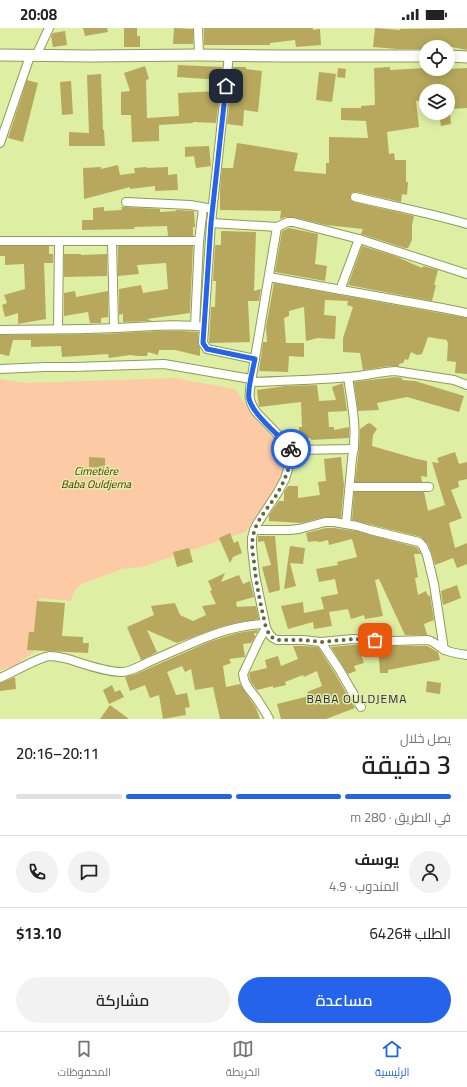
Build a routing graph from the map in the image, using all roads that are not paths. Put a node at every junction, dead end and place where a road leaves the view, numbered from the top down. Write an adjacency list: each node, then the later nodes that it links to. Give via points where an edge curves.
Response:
1 (49, 28): 6 (street)
2 (198, 28): 3 (street)
3 (199, 54): 5 (main road); 6 (main road)
4 (0, 55): 6 (main road)
5 (229, 55): 7 (main road); 14 (street)
6 (33, 56): 10 (street)
7 (419, 56)
8 (455, 56): 9 (main road)
9 (467, 56)
10 (0, 143)
11 (355, 197): 16 (street)
12 (126, 202): 13 (street)
13 (203, 208): 14 (street); 22 (street)
14 (213, 209): 15 (street)
15 (211, 223): 17 (street); 28 (street)
16 (467, 224)
17 (277, 227): 18 (street, via 293,222); 24 (street)
18 (359, 239): 23 (street); 25 (street)
19 (0, 241): 20 (street)
20 (59, 241): 21 (street); 30 (street)
21 (112, 241): 22 (street); 29 (street)
22 (199, 241): 27 (street)
23 (467, 274)
24 (269, 277): 25 (street); 32 (street)
25 (340, 290): 26 (street)
26 (467, 313)
27 (196, 326): 28 (street); 29 (street)
28 (204, 327): 32 (street, via 203,343 207,349)
29 (114, 328): 30 (street)
30 (58, 329): 31 (street)
31 (0, 330)
32 (255, 359): 35 (street)
33 (0, 369): 35 (street, via 164,364)
34 (348, 377): 35 (street); 36 (street, via 395,371 454,380); 37 (street, via 355,420)
35 (251, 380): 38 (street, via 249,398 252,405)
36 (467, 385)
37 (354, 449): 38 (street); 39 (street)
38 (291, 450): 42 (street, via 285,480)
39 (350, 487): 40 (street); 41 (street)
40 (430, 487)
41 (346, 524): 42 (street, via 325,522 299,529); 45 (street, via 417,541 423,546 434,584)
42 (254, 530): 43 (street, via 252,538 255,575)
43 (266, 626): 44 (street, via 274,639); 47 (street, via 252,625 216,633 132,670 121,672 103,669 51,656); 49 (street, via 243,679)
44 (321, 642): 45 (street, via 353,639 428,640); 48 (street)
45 (444, 650): 46 (street)
46 (467, 655)
47 (0, 678)
48 (361, 707)
49 (269, 719)

